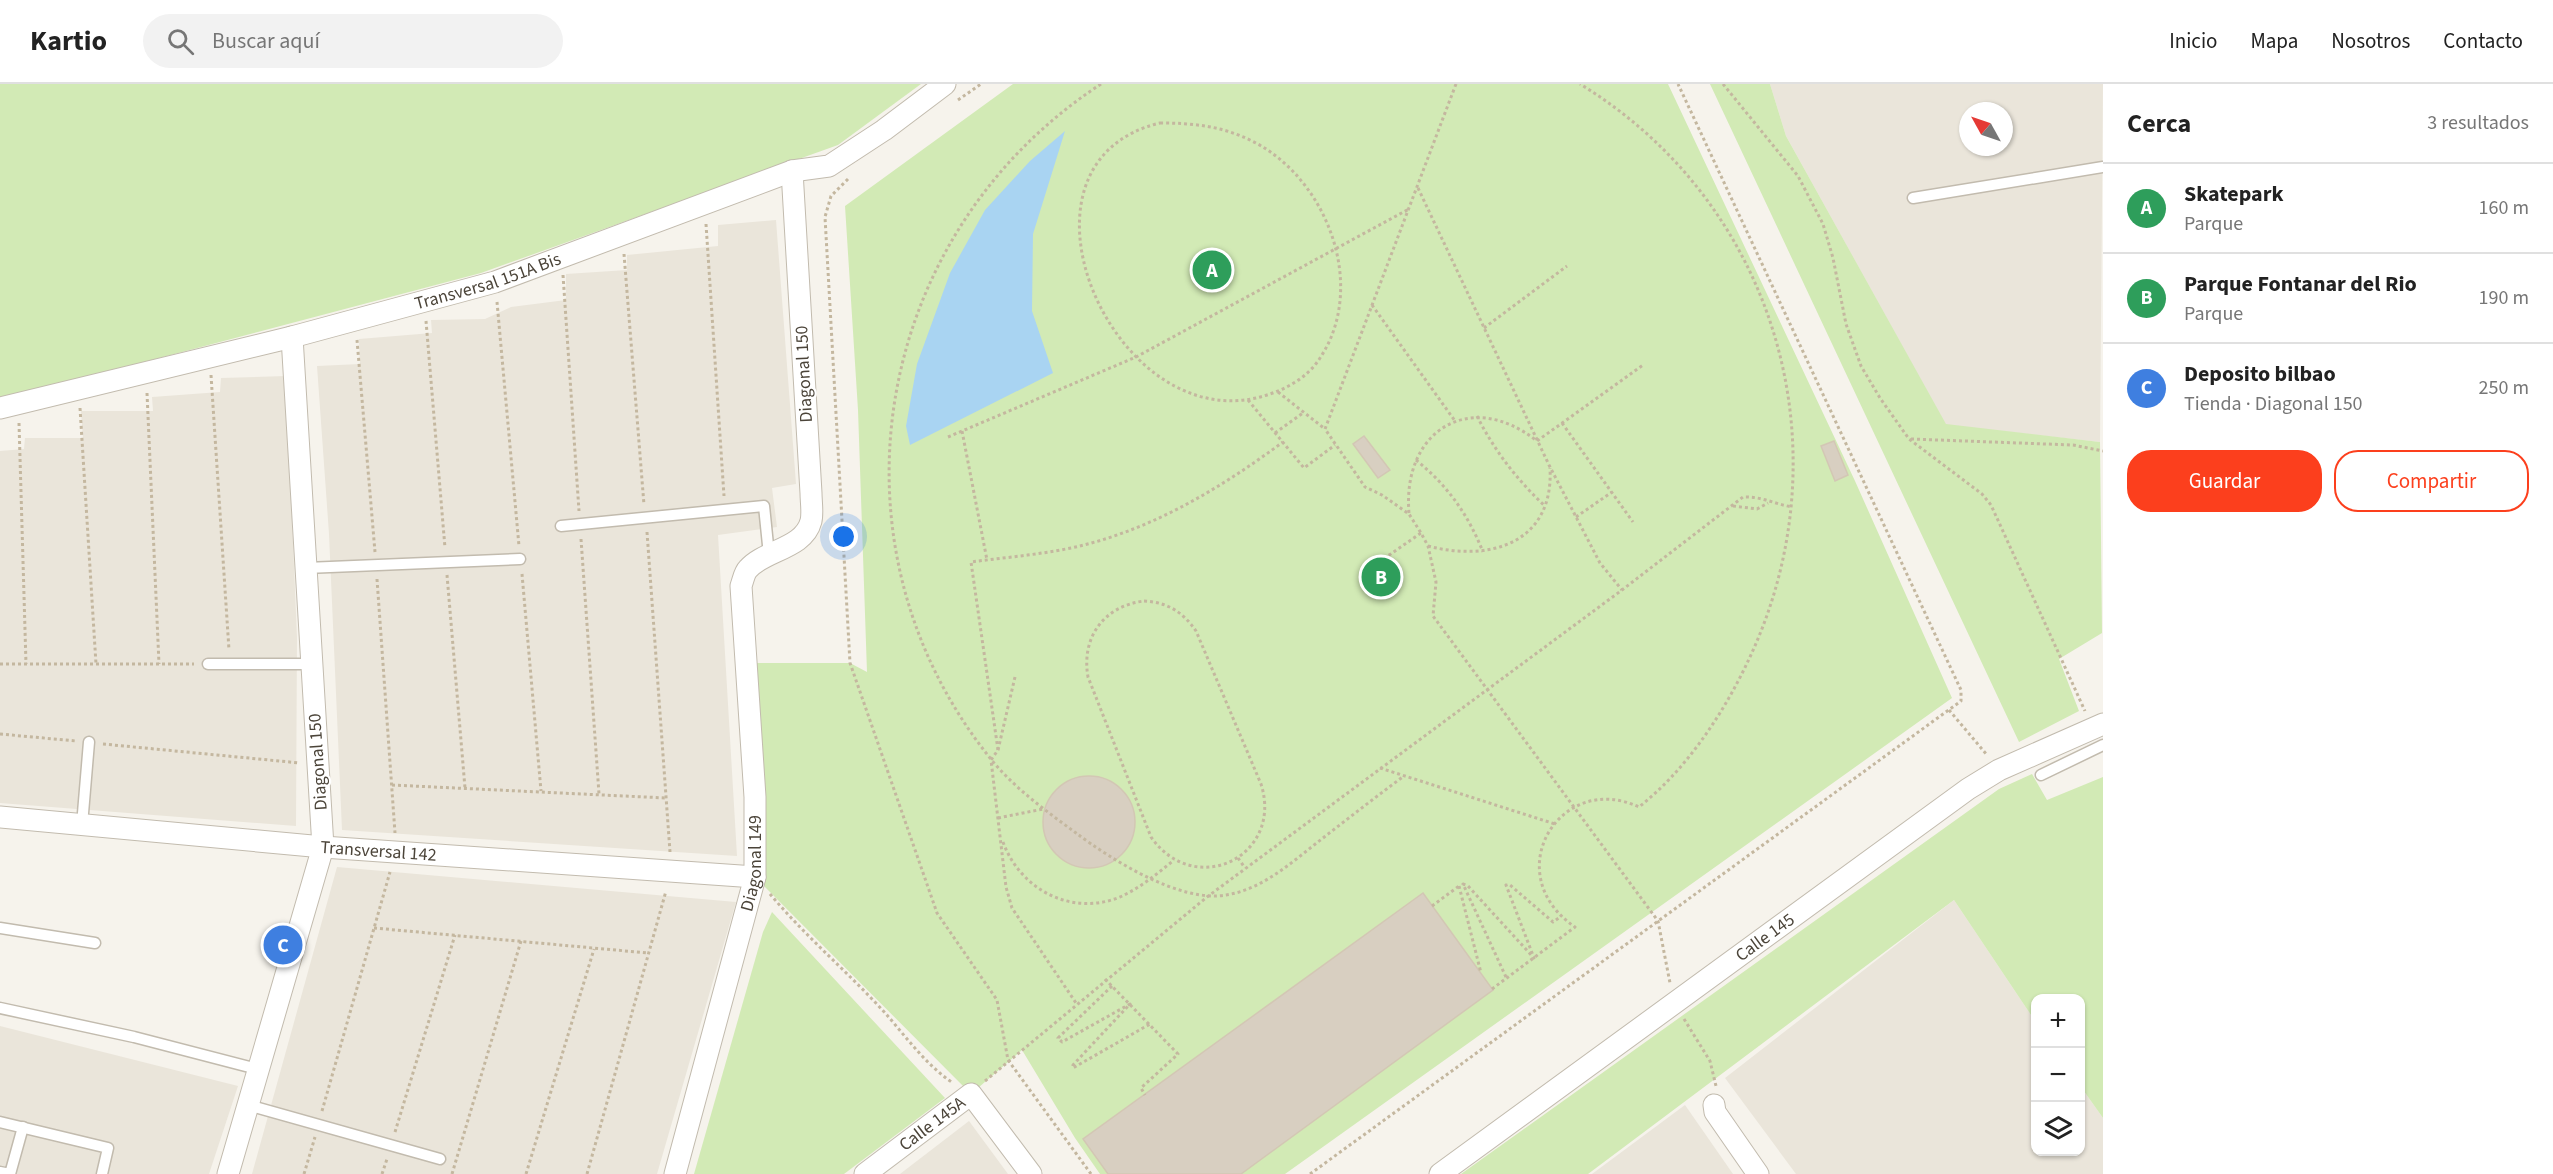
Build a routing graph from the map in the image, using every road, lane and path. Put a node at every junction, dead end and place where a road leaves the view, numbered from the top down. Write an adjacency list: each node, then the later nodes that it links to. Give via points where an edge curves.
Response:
1 (945, 84): 10 (street, Transversal 151A Bis, via 829,166)
2 (981, 84): 8 (path)
3 (1101, 84): 84 (path, via 1065,110 1017,154 956,232 909,334 892,413 892,519 905,589 944,688)
4 (1456, 84): 12 (path)
5 (1580, 84): 52 (path, via 1636,123 1671,157 1743,256 1761,294 1786,377 1793,422)
6 (1677, 84): 79 (path, via 1961,690 1961,701)
7 (1723, 84): 41 (path, via 1798,176 1823,224 1846,324 1861,366)
8 (952, 105)
9 (2103, 167): 13 (lane)
10 (792, 171): 14 (street, Transversal 151A Bis); 62 (street, Diagonal 150, via 811,521 793,543)
11 (855, 174): 132 (path, via 831,196 825,217 850,663 937,913 997,1000)
12 (1417, 186): 15 (path); 23 (path)
13 (1912, 198)
14 (705, 204): 16 (street, Transversal 151A Bis); 53 (path)
15 (1410, 209): 17 (path); 21 (path)
16 (622, 235): 19 (street, Transversal 151A Bis); 56 (path)
17 (1336, 249): 26 (path); 26 (path, via 1314,199 1301,181 1255,142 1232,132 1193,124 1160,123 1125,135 1095,164 1084,193 1080,233 1085,269 1096,302); 30 (path, via 1341,295 1334,332 1317,363 1304,377)
18 (1567, 266): 23 (path)
19 (495, 282): 20 (street, Transversal 151A Bis); 63 (path)
20 (425, 301): 22 (street, Transversal 151A Bis); 65 (path)
21 (1372, 305): 35 (path); 37 (path)
22 (355, 320): 24 (street, Transversal 151A Bis); 66 (path)
23 (1484, 328): 42 (path)
24 (292, 338): 25 (street, Transversal 151A Bis); 67 (street, Diagonal 150)
25 (210, 357): 28 (street, Transversal 151A Bis); 75 (path)
26 (1136, 357): 31 (path, via 1179,388 1204,397); 38 (path)
27 (1643, 365): 36 (path)
28 (146, 373): 29 (street, Transversal 151A Bis); 73 (path)
29 (78, 389): 32 (street, Transversal 151A Bis); 72 (path)
30 (1278, 392): 31 (path); 33 (path)
31 (1248, 400): 39 (path)
32 (9, 406): 71 (path)
33 (1303, 412): 37 (path); 39 (path)
34 (1476, 416): 35 (path); 42 (path, via 1508,422); 50 (path, via 1512,471)
35 (1456, 421): 46 (path, via 1434,435)
36 (1562, 423): 42 (path); 48 (path)
37 (1325, 429): 44 (path)
38 (962, 431): 40 (path); 64 (path)
39 (1275, 433): 43 (path)
40 (948, 437)
41 (1909, 439): 45 (path, via 2073,445); 80 (path, via 1982,494 1992,506)
42 (1537, 441): 47 (path)
43 (1283, 442): 44 (path, via 1304,468); 64 (path, via 1209,493 1146,524 1082,545)
44 (1336, 444): 54 (path, via 1365,487)
45 (2103, 451)
46 (1416, 460): 54 (path, via 1407,493); 61 (path, via 1452,495)
47 (1550, 465): 50 (path); 55 (path)
48 (1612, 492): 55 (path); 57 (path)
49 (1768, 503): 51 (path, via 1757,509); 51 (path, via 1759,497 1743,497); 52 (path)
50 (1545, 506): 61 (path, via 1535,524 1513,542)
51 (1733, 506): 69 (path)
52 (1792, 507): 94 (path, via 1782,568 1759,640 1741,678 1698,744 1639,807 1604,799)
53 (725, 510): 56 (lane); 62 (lane, via 764,506)
54 (1409, 514): 59 (path)
55 (1576, 517): 69 (path, via 1600,563)
56 (645, 518): 58 (lane); 93 (path)
57 (1633, 522)
58 (561, 526)
59 (1421, 533): 60 (path); 68 (path)
60 (1428, 546): 61 (path); 78 (path, via 1436,582 1433,616)
61 (1483, 552)
62 (769, 555): 107 (street, Diagonal 149, via 747,570 741,586 755,797)
63 (520, 559): 65 (lane); 92 (path)
64 (987, 560): 83 (path, via 971,562)
65 (446, 562): 66 (lane); 91 (path)
66 (376, 565): 67 (lane); 90 (path)
67 (306, 568): 76 (street, Diagonal 150)
68 (1369, 569)
69 (1622, 590): 78 (path)
70 (0, 664): 71 (path)
71 (26, 664): 72 (path)
72 (96, 664): 73 (path)
73 (159, 664): 74 (path)
74 (208, 664): 75 (lane)
75 (230, 664): 76 (lane)
76 (312, 664): 85 (street, Diagonal 150)
77 (1015, 677): 83 (path)
78 (1488, 688): 86 (path); 94 (path)
79 (1949, 710): 87 (path); 113 (path)
80 (2100, 733): 87 (street, Calle 145); 88 (lane)
81 (0, 734): 82 (path)
82 (89, 742): 85 (path); 99 (lane)
83 (998, 750): 84 (path)
84 (991, 760): 95 (path); 97 (path)
85 (318, 765): 101 (street, Diagonal 150)
86 (1380, 768): 89 (path); 105 (path)
87 (1999, 770): 128 (street, Calle 145, via 1936,811)
88 (2041, 775)
89 (1404, 776): 98 (path); 110 (path, via 1270,878 1241,892)
90 (392, 785): 91 (path); 102 (path)
91 (465, 788): 92 (path)
92 (541, 791): 93 (path)
93 (666, 798): 106 (path)
94 (1575, 807): 98 (path); 113 (path)
95 (1044, 809): 97 (path); 108 (path, via 1108,855)
96 (0, 817): 99 (street, Transversal 142)
97 (998, 818): 100 (path)
98 (1555, 824): 112 (path, via 1539,855 1539,877 1546,899)
99 (82, 825): 101 (street, Transversal 142)
100 (1001, 838): 108 (path, via 1018,872 1048,895 1066,901 1104,902); 127 (path, via 1012,908)
101 (323, 847): 102 (street, Transversal 142); 133 (street, Diagonal 150)
102 (396, 852): 106 (street, Transversal 142); 115 (path)
103 (1238, 858): 104 (path, via 1199,868); 104 (path, via 1255,840 1264,819 1266,805 1261,784 1191,623 1164,604 1133,603 1116,609 1099,624 1089,642 1086,667 1151,837); 105 (path)
104 (1174, 860): 108 (path)
105 (1245, 868): 110 (path)
106 (672, 871): 107 (street, Transversal 142); 120 (path)
107 (755, 877): 134 (path, via 916,1050 947,1079); 151 (street, Diagonal 149)
108 (1152, 878): 110 (path)
109 (1461, 885): 111 (path); 121 (path, via 1468,886); 122 (path); 123 (path)
110 (1206, 897): 124 (path)
111 (1432, 906)
112 (1560, 917): 121 (path, via 1575,927); 121 (path, via 1553,922 1506,885)
113 (1658, 921): 128 (path); 155 (path)
114 (0, 928): 118 (lane)
115 (374, 928): 116 (path); 139 (path)
116 (455, 935): 117 (path); 141 (path)
117 (521, 941): 119 (path); 148 (path)
118 (95, 944)
119 (594, 948): 120 (path); 149 (path)
120 (648, 953): 150 (path)
121 (1534, 958): 123 (path)
122 (1481, 973)
123 (1506, 978): 126 (path)
124 (1105, 979): 125 (path); 127 (path)
125 (1112, 986): 129 (path); 129 (path, via 1060,1036 1060,1042)
126 (1492, 989)
127 (1076, 1003): 132 (path)
128 (1674, 1003): 137 (path, via 1710,1061 1717,1095); 156 (street, Calle 145)
129 (1130, 1005): 131 (path); 131 (path, via 1073,1068)
130 (0, 1008): 133 (lane)
131 (1150, 1024): 135 (path, via 1178,1053 1141,1088)
132 (1008, 1060): 134 (path); 154 (path)
133 (257, 1069): 136 (street, Diagonal 150)
134 (971, 1094): 152 (street, Calle 145A); 153 (street)
135 (1145, 1095)
136 (248, 1105): 139 (lane); 145 (street, Diagonal 150)
137 (1714, 1105): 157 (street)
138 (0, 1122): 140 (lane)
139 (318, 1125): 141 (lane); 146 (path)
140 (23, 1127): 143 (lane, via 10,1174); 144 (lane, via 108,1148)
141 (391, 1145): 142 (lane); 147 (path)
142 (440, 1159)
143 (0, 1172)
144 (102, 1174)
145 (228, 1174)
146 (304, 1174)
147 (382, 1174)
148 (452, 1174)
149 (526, 1174)
150 (587, 1174)
151 (675, 1174)
152 (865, 1174)
153 (1031, 1174)
154 (1091, 1174)
155 (1310, 1174)
156 (1440, 1174)
157 (1758, 1174)

